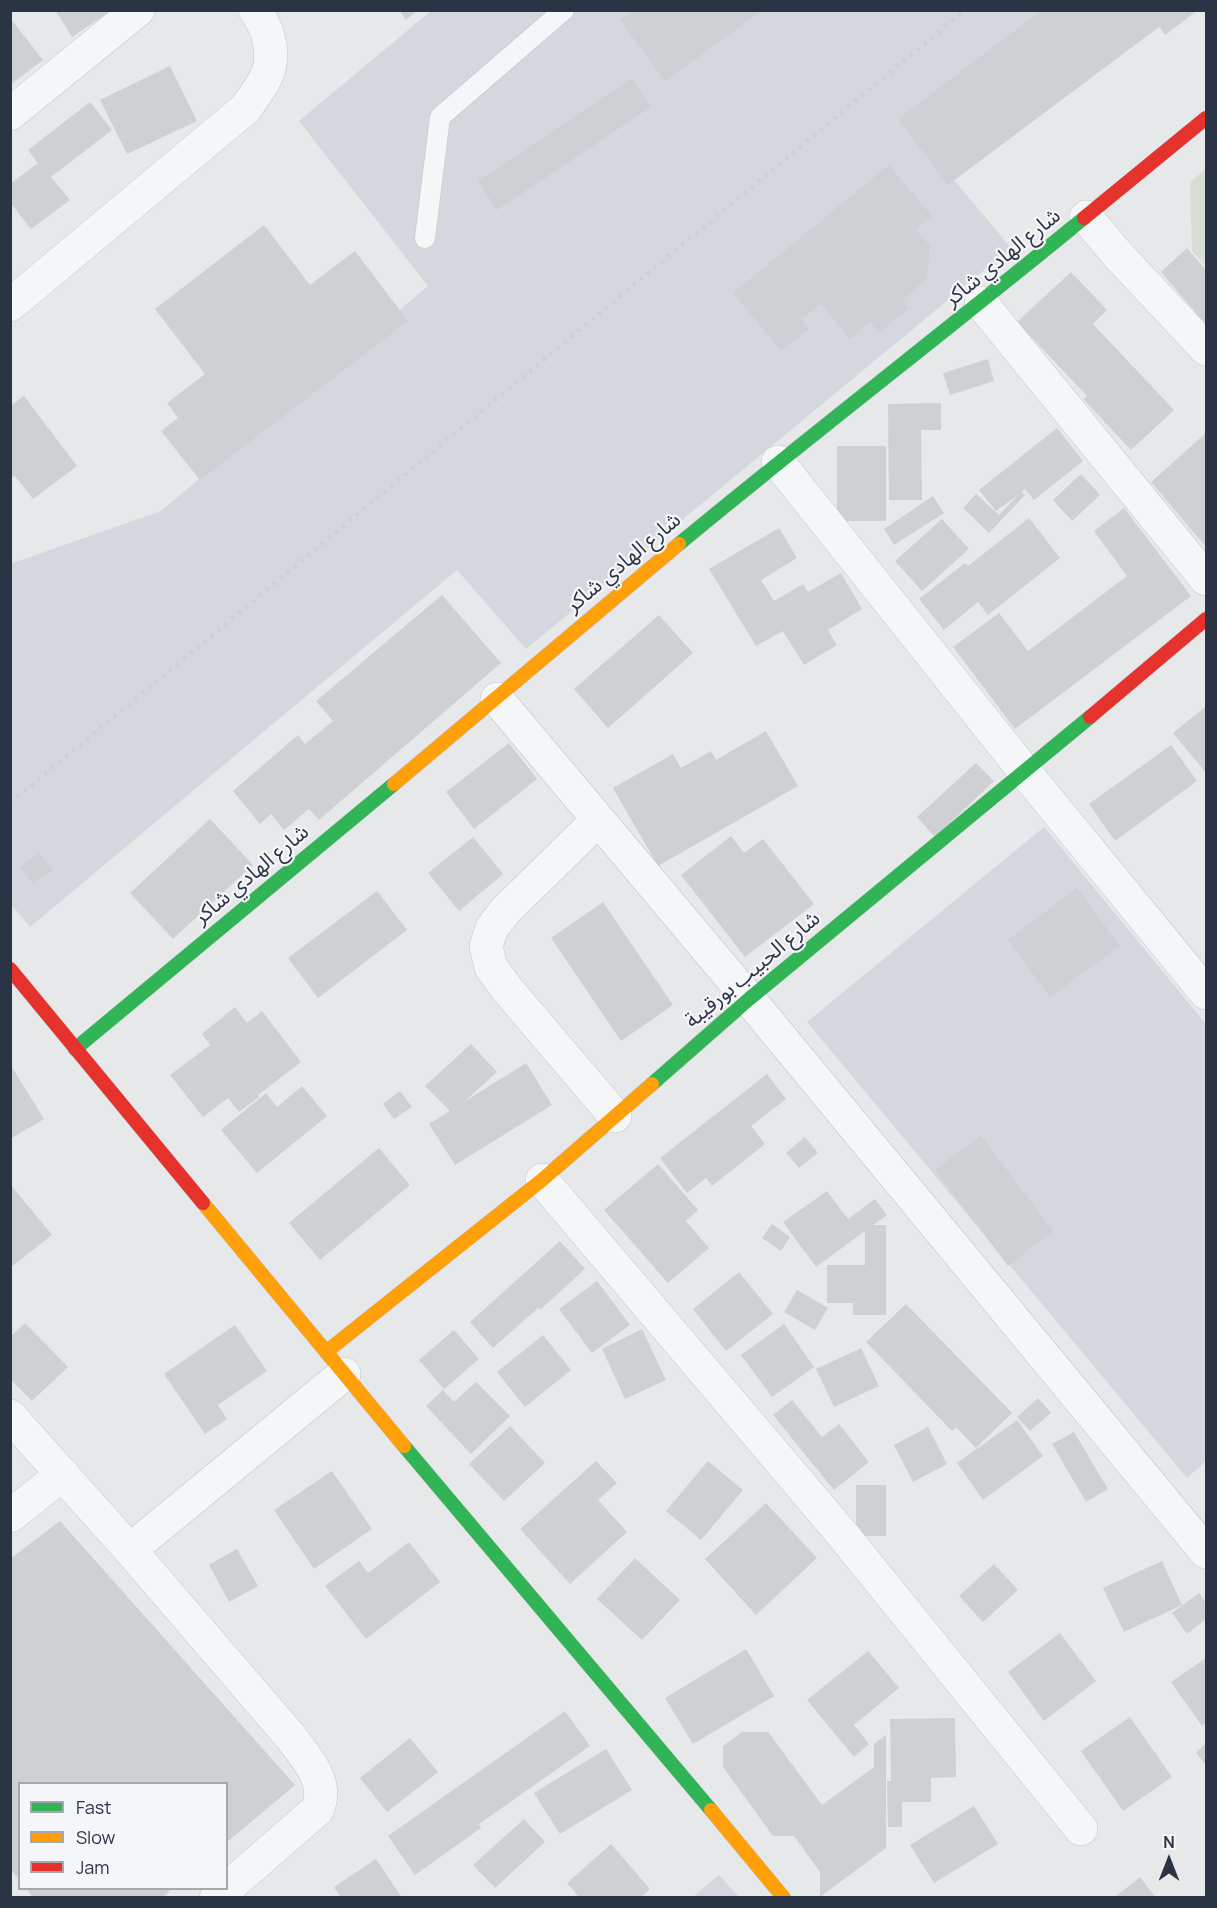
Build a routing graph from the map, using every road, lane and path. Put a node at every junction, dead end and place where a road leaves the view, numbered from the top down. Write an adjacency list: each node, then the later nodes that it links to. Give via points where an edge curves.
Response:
1 (138, 10): 4 (street)
2 (255, 10): 8 (street, via 270,43 271,60 266,77 245,109)
3 (564, 10): 7 (lane, via 440,117)
4 (10, 114)
5 (1206, 118): 6 (street, شارع الهادي شاكر)
6 (1086, 217): 9 (street, شارع الهادي شاكر); 10 (street)
7 (425, 238)
8 (11, 303)
9 (981, 303): 11 (street, شارع الهادي شاكر); 12 (street)
10 (1206, 349)
11 (778, 462): 14 (street, شارع الهادي شاكر); 15 (street)
12 (1206, 579)
13 (1206, 619): 15 (street, شارع الحبيب بورقيبة)
14 (497, 699): 16 (street); 20 (street, شارع الهادي شاكر)
15 (1024, 772): 18 (street); 19 (street, شارع الحبيب بورقيبة)
16 (598, 820): 19 (street); 21 (street, via 505,911 492,928 486,946 491,967 507,989)
17 (10, 969): 20 (street)
18 (1206, 993)
19 (749, 999): 21 (street, شارع الحبيب بورقيبة); 28 (street)
20 (75, 1049): 23 (street)
21 (615, 1116): 22 (street, شارع الحبيب بورقيبة)
22 (542, 1180): 23 (street, شارع الحبيب بورقيبة); 29 (street, via 838,1529)
23 (335, 1363): 27 (street); 31 (street)
24 (10, 1416): 25 (street)
25 (63, 1474): 26 (street); 27 (street)
26 (10, 1516)
27 (130, 1550): 30 (street, via 290,1736 320,1784 322,1799 317,1810)
28 (1206, 1552)
29 (1081, 1829)
30 (228, 1888)
31 (784, 1898)

